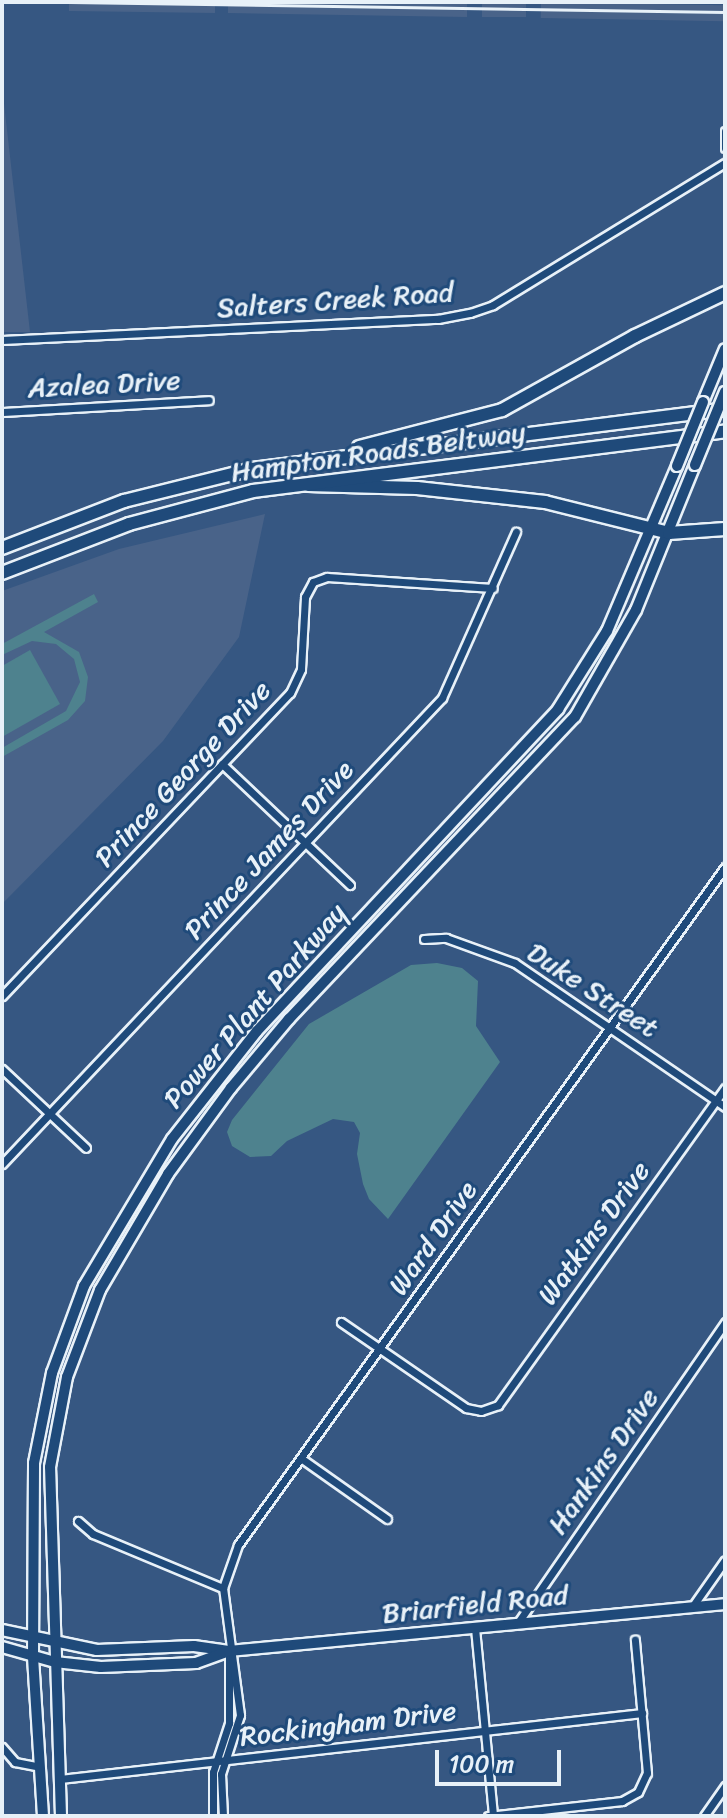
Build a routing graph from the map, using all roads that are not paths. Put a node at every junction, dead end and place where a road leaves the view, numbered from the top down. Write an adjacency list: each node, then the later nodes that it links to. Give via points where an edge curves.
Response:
1 (725, 131): 2 (street)
2 (725, 148)
3 (725, 163): 7 (street, Salters Creek Road, via 493,305 470,313 438,319)
4 (725, 293): 6 (highway)
5 (725, 302): 6 (highway)
6 (705, 303): 14 (highway, via 502,410)
7 (2, 340)
8 (725, 349): 17 (main road, Power Plant Parkway, bridge)
9 (725, 392): 19 (main road, Power Plant Parkway, bridge)
10 (209, 400): 12 (street, Azalea Drive)
11 (725, 409): 14 (highway, Hampton Roads Beltway)
12 (2, 412)
13 (725, 431): 15 (highway, Hampton Roads Beltway)
14 (341, 454): 20 (highway, Hampton Roads Beltway, via 161,490)
15 (297, 482): 17 (highway, via 545,502); 21 (highway, Hampton Roads Beltway, via 129,524)
16 (725, 529): 19 (highway)
17 (650, 530): 19 (highway); 50 (main road, Power Plant Parkway, via 607,631 558,709 257,1031 172,1139 113,1232 72,1314 44,1402 32,1494)
18 (516, 532): 22 (street, Prince James Drive)
19 (669, 533): 52 (main road, Power Plant Parkway, via 623,638 575,717 289,1019 193,1137 112,1265 77,1347 52,1451 48,1498)
20 (2, 548)
21 (2, 573)
22 (493, 588): 23 (street, Prince George Drive, via 327,577 313,582 305,597 301,669 294,687); 24 (street, Prince James Drive, via 449,690)
23 (222, 764): 24 (street); 28 (street, Prince George Drive)
24 (306, 843): 26 (street); 34 (street, Prince James Drive)
25 (725, 867): 29 (street, Ward Drive)
26 (350, 885)
27 (424, 939): 29 (street, Duke Street, via 446,938 515,963)
28 (2, 996)
29 (610, 1026): 32 (street, Duke Street); 39 (street, Ward Drive)
30 (2, 1069): 34 (street)
31 (725, 1088): 32 (street, Watkins Drive)
32 (716, 1100): 33 (street, Duke Street); 39 (street, Watkins Drive, via 498,1405 481,1411 466,1408)
33 (725, 1107)
34 (50, 1114): 35 (street); 36 (street, Prince James Drive)
35 (86, 1148)
36 (2, 1164)
37 (341, 1322): 39 (street)
38 (725, 1322): 47 (street, Hankins Drive)
39 (382, 1348): 40 (street, Ward Drive)
40 (302, 1459): 41 (street); 44 (street, Ward Drive, via 238,1545)
41 (387, 1519)
42 (78, 1521): 44 (street, via 93,1534)
43 (725, 1560): 46 (street)
44 (223, 1588): 54 (street, Ward Drive)
45 (725, 1604): 46 (main road, Briarfield Road)
46 (692, 1607): 47 (main road, Briarfield Road)
47 (517, 1624): 48 (main road, Briarfield Road)
48 (475, 1628): 54 (main road, Briarfield Road); 58 (street)
49 (2, 1630): 50 (main road, Briarfield Road)
50 (33, 1640): 52 (main road, Briarfield Road); 55 (main road, Power Plant Parkway)
51 (635, 1640): 57 (street)
52 (55, 1645): 54 (main road, Briarfield Road); 56 (main road, Power Plant Parkway)
53 (2, 1647): 55 (main road, Briarfield Road)
54 (229, 1651): 56 (main road, Briarfield Road, via 196,1663 147,1667); 60 (street, via 240,1715); 61 (street, via 229,1723)
55 (33, 1657): 56 (main road, Briarfield Road); 62 (main road, Power Plant Parkway)
56 (55, 1662): 63 (main road, Power Plant Parkway)
57 (642, 1713): 58 (street, Rockingham Drive); 69 (street, via 647,1773 631,1799)
58 (486, 1730): 60 (street, Rockingham Drive); 69 (street)
59 (2, 1747): 62 (street, via 15,1762)
60 (227, 1760): 61 (street, Rockingham Drive); 68 (street, via 220,1784)
61 (217, 1761): 63 (street, Rockingham Drive); 67 (street)
62 (40, 1767): 65 (main road, Power Plant Parkway)
63 (60, 1779): 66 (main road, Power Plant Parkway)
64 (725, 1786): 70 (street)
65 (43, 1816)
66 (61, 1816)
67 (213, 1816)
68 (223, 1816)
69 (492, 1816)
70 (704, 1816)

